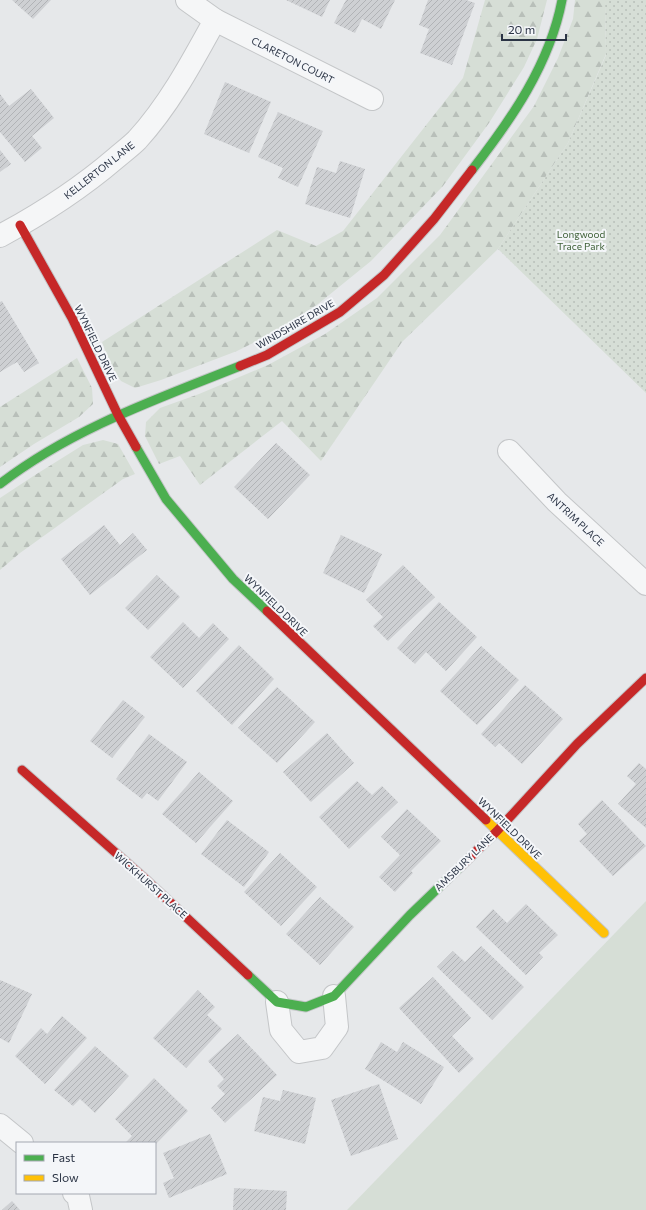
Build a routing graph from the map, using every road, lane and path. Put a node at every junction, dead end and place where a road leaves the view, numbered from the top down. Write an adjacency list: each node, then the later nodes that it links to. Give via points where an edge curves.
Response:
1 (187, 0): 3 (street, CLARETON COURT)
2 (562, 0): 7 (street, WINDSHIRE DRIVE, via 544,60 518,107 434,219 384,275 340,312 267,355)
3 (214, 20): 4 (street, CLARETON COURT); 5 (street, KELLERTON LANE, via 188,71 136,140 65,197)
4 (372, 100)
5 (20, 225): 6 (street, KELLERTON LANE); 7 (street, WYNFIELD DRIVE, via 72,318)
6 (0, 236)
7 (118, 415): 9 (street, WINDSHIRE DRIVE, via 67,441); 13 (street, WYNFIELD DRIVE, via 166,499 233,579)
8 (509, 452): 10 (street, ANTRIM PLACE, via 557,502)
9 (0, 484)
10 (646, 584)
11 (646, 678): 13 (street, AMSBURY LANE, via 577,744)
12 (22, 770): 16 (street, WICKHURST PLACE, via 142,876)
13 (497, 831): 14 (street, WYNFIELD DRIVE); 15 (street, AMSBURY LANE, via 410,915)
14 (604, 933)
15 (334, 996): 16 (street, AMSBURY LANE, via 306,1007); 16 (street, via 337,1027 322,1048 299,1052 281,1030)
16 (277, 1002)
17 (0, 1125): 18 (street)
18 (21, 1142)
19 (75, 1194): 20 (street)
20 (81, 1210)

